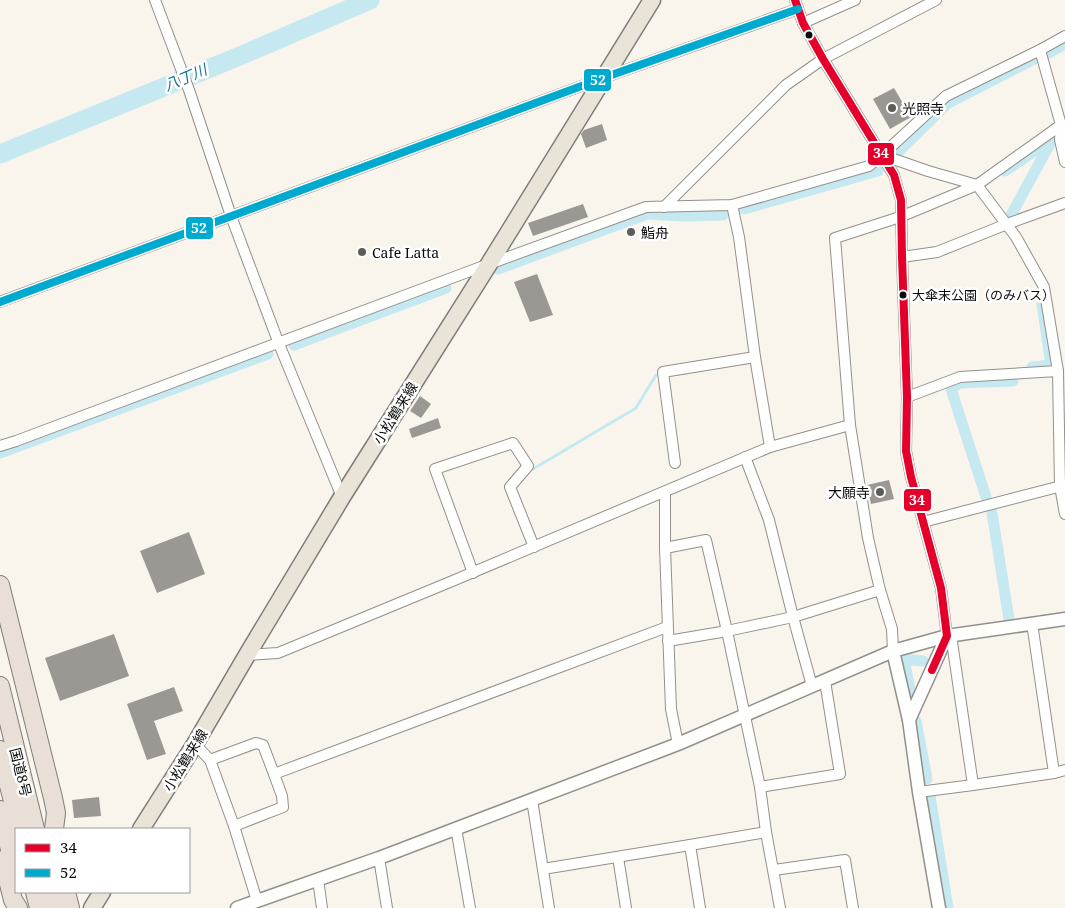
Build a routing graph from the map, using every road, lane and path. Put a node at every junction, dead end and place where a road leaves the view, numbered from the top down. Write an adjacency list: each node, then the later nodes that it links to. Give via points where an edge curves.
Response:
1 (155, 0): 18 (street)
2 (652, 0): 10 (main road, 小松鶴来線)
3 (855, 0): 6 (street)
4 (936, 0): 9 (street)
5 (796, 5): 6 (street); 10 (street)
6 (803, 23): 9 (street)
7 (1065, 36): 8 (street)
8 (1040, 50): 11 (street); 12 (street, via 946,96)
9 (823, 59): 12 (street); 17 (street, via 786,85)
10 (603, 78): 18 (street); 22 (main road, 小松鶴来線)
11 (1062, 133): 13 (street); 14 (street)
12 (882, 155): 14 (street); 16 (street, via 869,166); 19 (street, via 894,175 901,200)
13 (1065, 162)
14 (977, 185): 19 (street); 20 (street)
15 (1065, 203): 20 (street)
16 (732, 205): 17 (street); 25 (street, via 740,237)
17 (664, 207): 22 (street, via 646,207)
18 (232, 216): 23 (street); 24 (street)
19 (900, 217): 21 (street); 28 (street, via 835,238)
20 (1006, 224): 21 (street, via 937,252); 26 (street, via 1044,287)
21 (902, 257): 27 (street)
22 (489, 264): 24 (street); 35 (main road, 小松鶴来線)
23 (0, 302)
24 (279, 344): 29 (street); 35 (street)
25 (755, 357): 30 (street); 32 (street, via 663,372)
26 (1058, 371): 27 (street, via 960,377); 33 (street)
27 (907, 397): 37 (street, via 906,451)
28 (850, 424): 30 (street); 41 (street, via 868,538)
29 (0, 446)
30 (770, 447): 31 (street)
31 (745, 457): 34 (street); 43 (street, via 769,520)
32 (675, 463)
33 (1063, 486): 36 (street); 37 (street)
34 (665, 492): 38 (street); 39 (street)
35 (342, 498): 52 (main road, 小松鶴来線)
36 (1065, 514)
37 (923, 522): 49 (street, via 941,588)
38 (534, 547): 40 (street); 40 (street, via 510,487 528,466 513,443 435,469)
39 (665, 548): 47 (street); 48 (street, via 706,540)
40 (473, 573): 52 (street, via 278,653)
41 (880, 590): 43 (street); 51 (street, via 892,629)
42 (1, 594): 73 (highway, via 53,798 56,813)
43 (793, 617): 48 (street); 55 (street)
44 (1065, 619): 45 (street)
45 (1032, 623): 49 (street); 63 (street)
46 (0, 627): 74 (highway)
47 (667, 627): 50 (street); 64 (street)
48 (727, 631): 50 (street); 56 (street)
49 (949, 635): 51 (street); 57 (street); 65 (street)
50 (668, 641): 59 (street, via 671,709)
51 (893, 651): 53 (street); 57 (street)
52 (247, 655): 58 (main road, 小松鶴来線)
53 (825, 681): 55 (street); 66 (street, via 840,774)
54 (0, 686): 72 (highway, 国道8号)
55 (812, 686): 56 (street)
56 (744, 716): 59 (street); 66 (street)
57 (910, 720): 67 (street)
58 (195, 744): 61 (street); 75 (main road, 小松鶴来線)
59 (678, 744): 68 (street)
60 (0, 750): 71 (highway, 国道8号)
61 (210, 760): 64 (street, via 256,742 263,745); 70 (street)
62 (1065, 770): 63 (street)
63 (1054, 773): 65 (street)
64 (274, 774): 70 (street, via 283,807)
65 (973, 785): 67 (street)
66 (760, 787): 77 (street)
67 (919, 792): 107 (street)
68 (532, 800): 76 (street); 83 (street)
69 (0, 810): 82 (highway)
70 (234, 826): 91 (street)
71 (20, 828)
72 (35, 828)
73 (52, 828)
74 (52, 828)
75 (142, 828)
76 (456, 828): 81 (street); 101 (street)
77 (766, 832): 78 (street); 84 (street)
78 (690, 845): 80 (street); 104 (street)
79 (0, 850): 92 (highway)
80 (618, 857): 83 (street); 103 (street)
81 (379, 858): 85 (street); 100 (street)
82 (15, 869)
83 (543, 869): 102 (street)
84 (774, 870): 105 (street); 106 (street, via 845,860)
85 (318, 879): 91 (street); 99 (street)
86 (21, 893): 93 (highway)
87 (35, 893): 94 (highway)
88 (51, 893): 95 (highway)
89 (66, 893): 96 (highway)
90 (101, 893): 97 (main road)
91 (258, 901): 98 (street)
92 (18, 908)
93 (25, 908)
94 (39, 908)
95 (55, 908)
96 (70, 908)
97 (92, 908)
98 (238, 908)
99 (322, 908)
100 (388, 908)
101 (470, 908)
102 (549, 908)
103 (626, 908)
104 (700, 908)
105 (780, 908)
106 (853, 908)
107 (939, 908)

